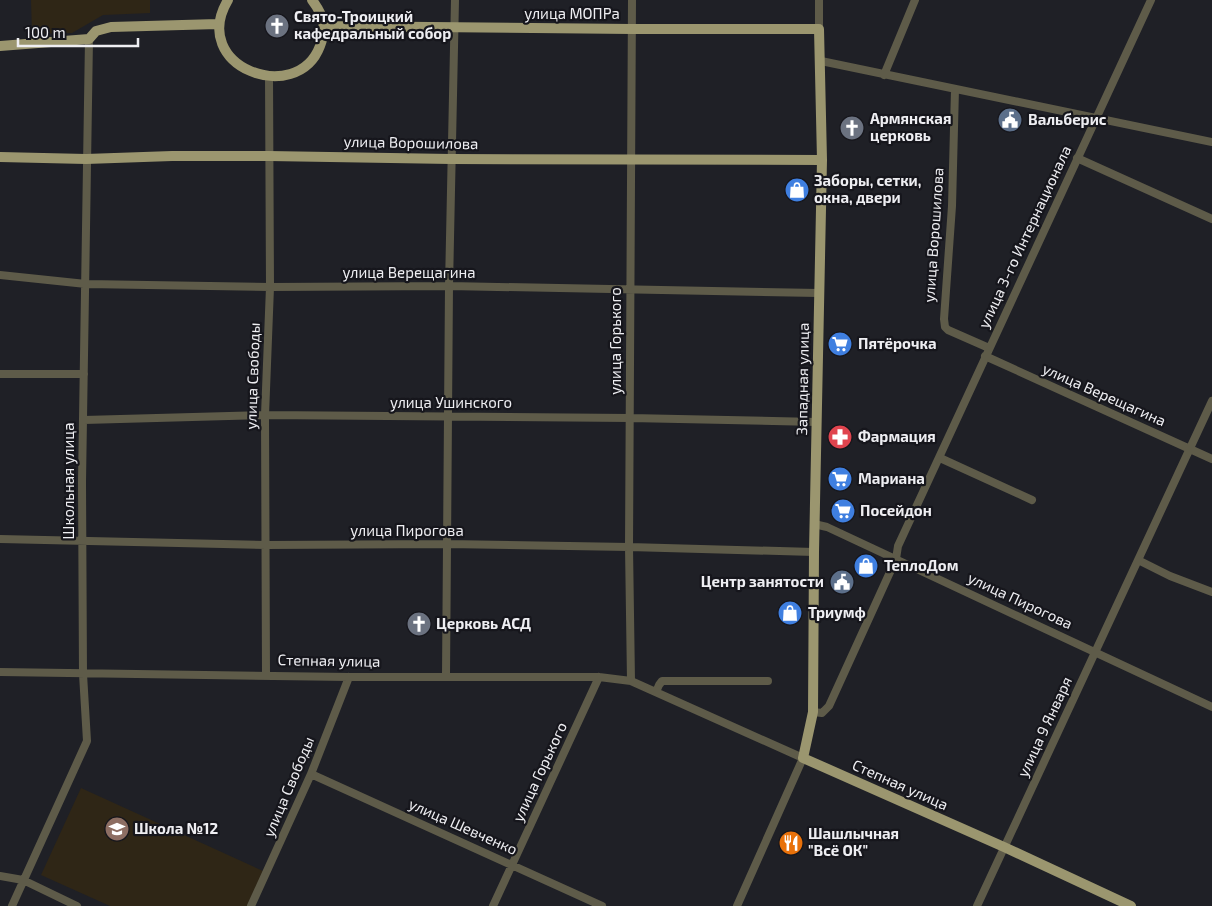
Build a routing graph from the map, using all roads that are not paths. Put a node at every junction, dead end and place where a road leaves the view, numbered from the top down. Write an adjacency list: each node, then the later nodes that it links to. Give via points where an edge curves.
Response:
1 (228, 0): 8 (main road)
2 (312, 0): 9 (main road, via 321,12)
3 (455, 0): 10 (street)
4 (632, 0): 11 (street, улица Горького)
5 (819, 0): 12 (street, Западная улица)
6 (915, 0): 16 (street)
7 (1151, 0): 19 (street, улица 3-го Интернационала)
8 (218, 24): 13 (main road, via 111,27 96,30); 17 (main road, via 220,40 236,62 249,71)
9 (324, 26): 10 (main road, улица МОПРа); 17 (main road, via 323,37 311,60 295,72)
10 (455, 28): 11 (main road, улица МОПРа); 25 (street)
11 (632, 29): 12 (main road, улица МОПРа); 26 (street, улица Горького)
12 (819, 29): 15 (main road, Западная улица)
13 (89, 39): 14 (main road); 24 (street, Школьная улица)
14 (0, 46)
15 (821, 62): 16 (street); 27 (main road, Западная улица)
16 (884, 75): 18 (street)
17 (270, 77): 21 (street, улица Свободы)
18 (955, 89): 19 (street); 35 (street, улица Ворошилова, via 944,323 948,330)
19 (1096, 118): 20 (street); 23 (street, улица 3-го Интернационала)
20 (1212, 142)
21 (269, 156): 24 (main road, улица Ворошилова); 25 (main road, улица Ворошилова); 32 (street, улица Свободы)
22 (0, 157): 24 (main road, улица Ворошилова)
23 (1077, 158): 28 (street); 35 (street, улица 3-го Интернационала)
24 (86, 159): 30 (street, Школьная улица)
25 (451, 159): 26 (main road, улица Ворошилова); 31 (street)
26 (631, 159): 27 (main road, улица Ворошилова); 33 (street, улица Горького)
27 (822, 160): 34 (main road, Западная улица)
28 (1212, 219)
29 (0, 275): 30 (street, улица Верещагина)
30 (86, 284): 32 (street, улица Верещагина); 38 (street, Школьная улица)
31 (449, 286): 32 (street, улица Верещагина); 33 (street, улица Верещагина); 41 (street)
32 (270, 287): 40 (street, улица Свободы)
33 (630, 290): 34 (street, улица Верещагина); 42 (street, улица Горького)
34 (819, 292): 44 (main road, Западная улица)
35 (989, 348): 36 (street, улица 3-го Интернационала)
36 (985, 356): 45 (street, улица Верещагина); 46 (street, улица 3-го Интернационала)
37 (0, 374): 38 (street)
38 (84, 374): 43 (street, Школьная улица)
39 (1212, 401): 45 (street, улица 9 Января)
40 (265, 415): 41 (street, улица Ушинского); 43 (street, улица Ушинского); 53 (street, улица Свободы)
41 (449, 417): 42 (street, улица Ушинского); 52 (street)
42 (630, 418): 44 (street, улица Ушинского); 54 (street, улица Горького)
43 (84, 420): 51 (street, Школьная улица)
44 (817, 422): 49 (main road, Западная улица)
45 (1190, 448): 47 (street, улица Верещагина); 57 (street, улица 9 Января)
46 (940, 458): 48 (street); 56 (street, улица 3-го Интернационала, via 898,546)
47 (1212, 459)
48 (1032, 500)
49 (814, 524): 55 (main road, Западная улица); 56 (street, улица Пирогова)
50 (0, 539): 51 (street, улица Пирогова)
51 (83, 542): 53 (street, улица Пирогова); 61 (street, Школьная улица)
52 (448, 544): 53 (street, улица Пирогова); 54 (street, улица Пирогова); 63 (street)
53 (266, 545): 62 (street, улица Свободы)
54 (629, 547): 55 (street, улица Пирогова); 66 (street, улица Горького)
55 (814, 552): 70 (main road, Западная улица)
56 (896, 559): 59 (street, улица Пирогова); 70 (street, улица 3-го Интернационала, via 830,706 822,713)
57 (1138, 560): 58 (street); 59 (street, улица 9 Января)
58 (1212, 592)
59 (1096, 651): 69 (street, улица Пирогова); 73 (street, улица 9 Января)
60 (0, 672): 61 (street, Степная улица)
61 (83, 674): 62 (street, Степная улица); 76 (street, Школьная улица, via 87,741)
62 (266, 675): 64 (street, Степная улица)
63 (446, 676): 64 (street, Степная улица); 65 (street, Степная улица)
64 (349, 677): 72 (street, улица Свободы)
65 (600, 677): 66 (street, Степная улица); 74 (street, улица Горького)
66 (630, 681): 68 (street, Степная улица)
67 (768, 681): 68 (street, via 662,681)
68 (656, 692): 71 (street, Степная улица)
69 (1212, 707)
70 (813, 712): 71 (main road, Западная улица)
71 (803, 758): 73 (main road, Степная улица); 82 (street)
72 (311, 774): 74 (street, улица Шевченко); 79 (street, улица Свободы)
73 (1004, 847): 83 (street, улица 9 Января); 84 (main road, Степная улица)
74 (512, 864): 80 (street, улица Горького); 81 (street, улица Шевченко)
75 (0, 876): 76 (street)
76 (23, 880): 77 (street, Школьная улица); 78 (street)
77 (12, 906)
78 (77, 906)
79 (251, 906)
80 (493, 906)
81 (602, 906)
82 (737, 906)
83 (977, 906)
84 (1131, 906)

